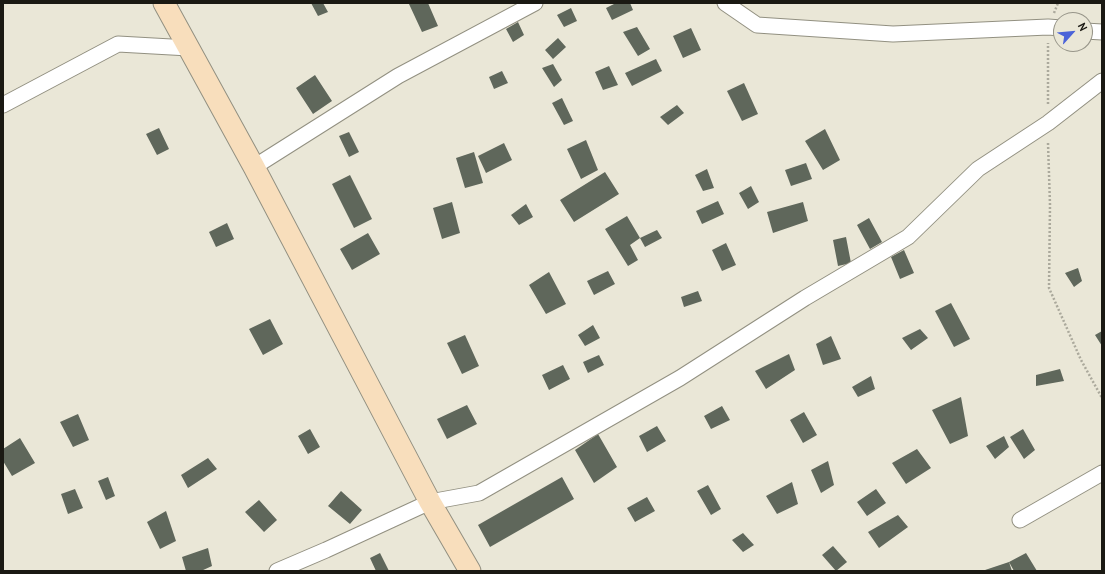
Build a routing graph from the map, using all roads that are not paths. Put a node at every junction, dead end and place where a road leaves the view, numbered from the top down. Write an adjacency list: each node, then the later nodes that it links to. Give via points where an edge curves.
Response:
1 (164, 3): 5 (main road)
2 (535, 3): 8 (street, via 398,76)
3 (725, 3): 4 (street, via 757,25 893,34)
4 (1053, 28)
5 (189, 48): 7 (street, via 118,44); 8 (main road)
6 (1102, 81): 10 (street, via 1048,124 978,169 908,237 805,298 680,378 479,493)
7 (3, 105)
8 (254, 167): 10 (main road)
9 (1102, 473): 11 (street)
10 (430, 502): 12 (street); 13 (main road)
11 (1020, 520)
12 (277, 571)
13 (470, 571)

